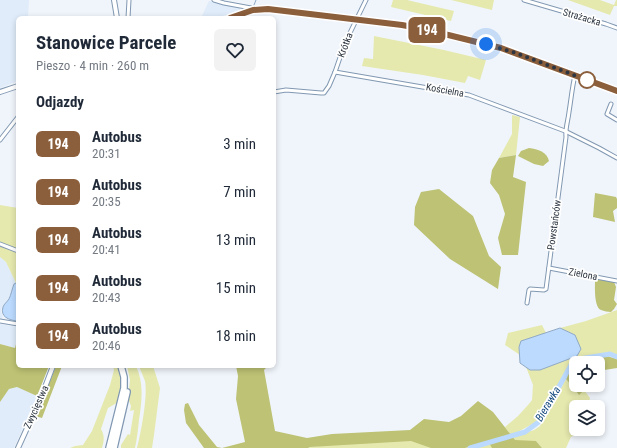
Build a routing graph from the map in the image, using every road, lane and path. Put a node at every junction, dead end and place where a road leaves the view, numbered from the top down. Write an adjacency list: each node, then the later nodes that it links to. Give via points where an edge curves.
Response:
1 (114, 0): 7 (main road)
2 (128, 0): 8 (street)
3 (214, 0): 6 (street)
4 (366, 0): 10 (street, Krótka)
5 (524, 0): 11 (street, Strażacka)
6 (253, 10): 9 (main road); 10 (main road, via 268,9)
7 (117, 16)
8 (128, 16)
9 (236, 16)
10 (356, 20): 12 (street, Krótka, via 344,43); 13 (main road, via 428,30 501,48)
11 (617, 28)
12 (335, 72): 15 (street, via 329,86 321,94); 21 (street, Kościelna, via 470,95)
13 (575, 75): 16 (main road); 21 (street, Powstańców)
14 (16, 87): 17 (main road)
15 (276, 91)
16 (617, 91)
17 (0, 92)
18 (611, 104): 20 (street, via 607,114)
19 (16, 120): 22 (street)
20 (617, 120)
21 (565, 131): 23 (street, Kościelna); 26 (street, Powstańców)
22 (0, 140)
23 (617, 158)
24 (0, 244): 25 (street)
25 (16, 250)
26 (549, 268): 27 (street, Zielona); 28 (street, Powstańców, via 545,290 530,289)
27 (617, 281)
28 (527, 303)
29 (0, 321): 30 (street)
30 (16, 324)
31 (52, 368): 34 (main road, Zwycięstwa)
32 (122, 368): 35 (highway, via 124,388)
33 (126, 368): 36 (highway, via 128,389)
34 (18, 448)
35 (109, 448)
36 (114, 448)

